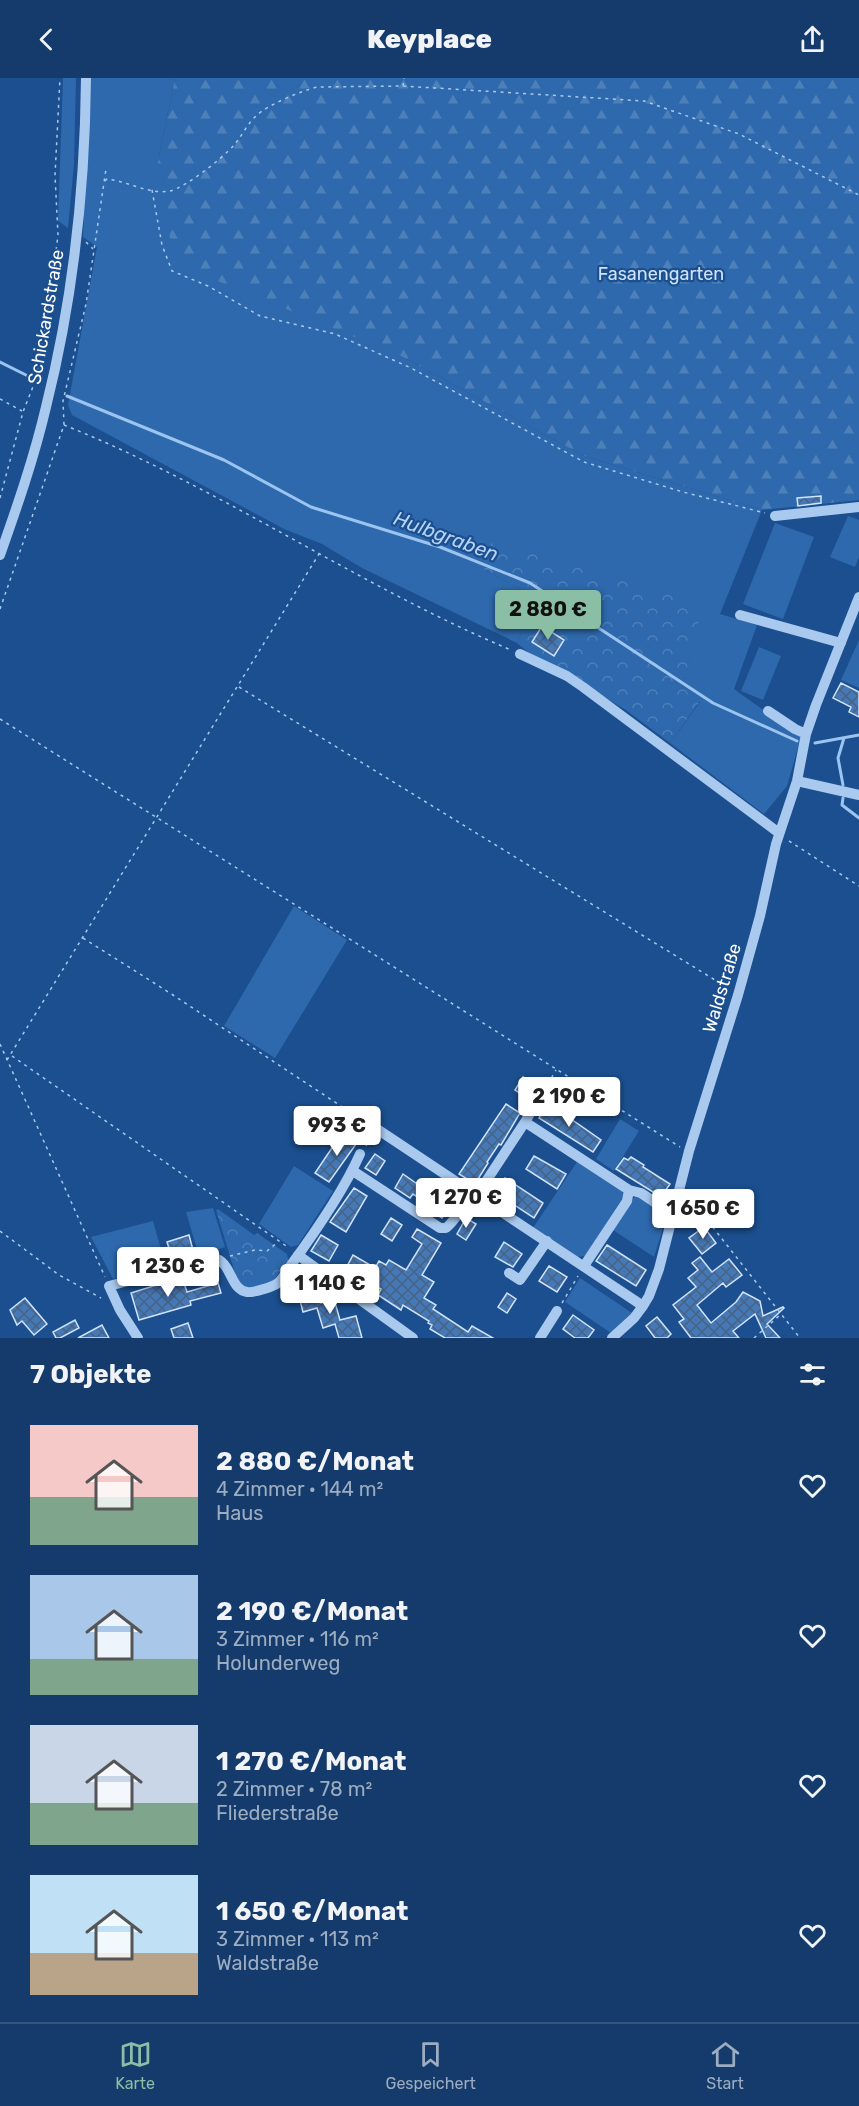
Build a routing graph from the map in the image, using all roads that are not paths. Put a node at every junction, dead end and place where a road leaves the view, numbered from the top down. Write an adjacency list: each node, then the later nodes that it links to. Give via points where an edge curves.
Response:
1 (86, 78): 4 (street, Schickardstraße, via 82,188 68,303 45,414)
2 (859, 507): 3 (street)
3 (775, 516)
4 (0, 555)
5 (859, 597): 7 (street, Waldstraße)
6 (741, 615): 7 (street)
7 (841, 643): 12 (street, Waldstraße)
8 (520, 654): 10 (street)
9 (595, 685): 10 (street)
10 (583, 687): 15 (street)
11 (768, 711): 12 (street)
12 (806, 734): 13 (street, Waldstraße)
13 (797, 781): 14 (street); 15 (street, Waldstraße)
14 (859, 795)
15 (779, 833): 23 (street, Waldstraße, via 738,995)
16 (535, 1105): 17 (street)
17 (525, 1122): 21 (street); 22 (street)
18 (377, 1129): 22 (street)
19 (360, 1154): 20 (street)
20 (353, 1171): 22 (street, via 440,1228 453,1222); 25 (street)
21 (629, 1190): 23 (street, via 641,1193); 26 (street, via 627,1201)
22 (477, 1195): 24 (street)
23 (672, 1214): 28 (street, via 659,1269)
24 (547, 1241): 26 (street); 27 (street, via 520,1280)
25 (298, 1255): 30 (street); 31 (street, via 278,1284 251,1293 239,1290 220,1259 214,1258 109,1286)
26 (584, 1266): 28 (street)
27 (509, 1273)
28 (644, 1306): 33 (street)
29 (556, 1311): 32 (street)
30 (409, 1337)
31 (138, 1338)
32 (540, 1338)
33 (612, 1338)

